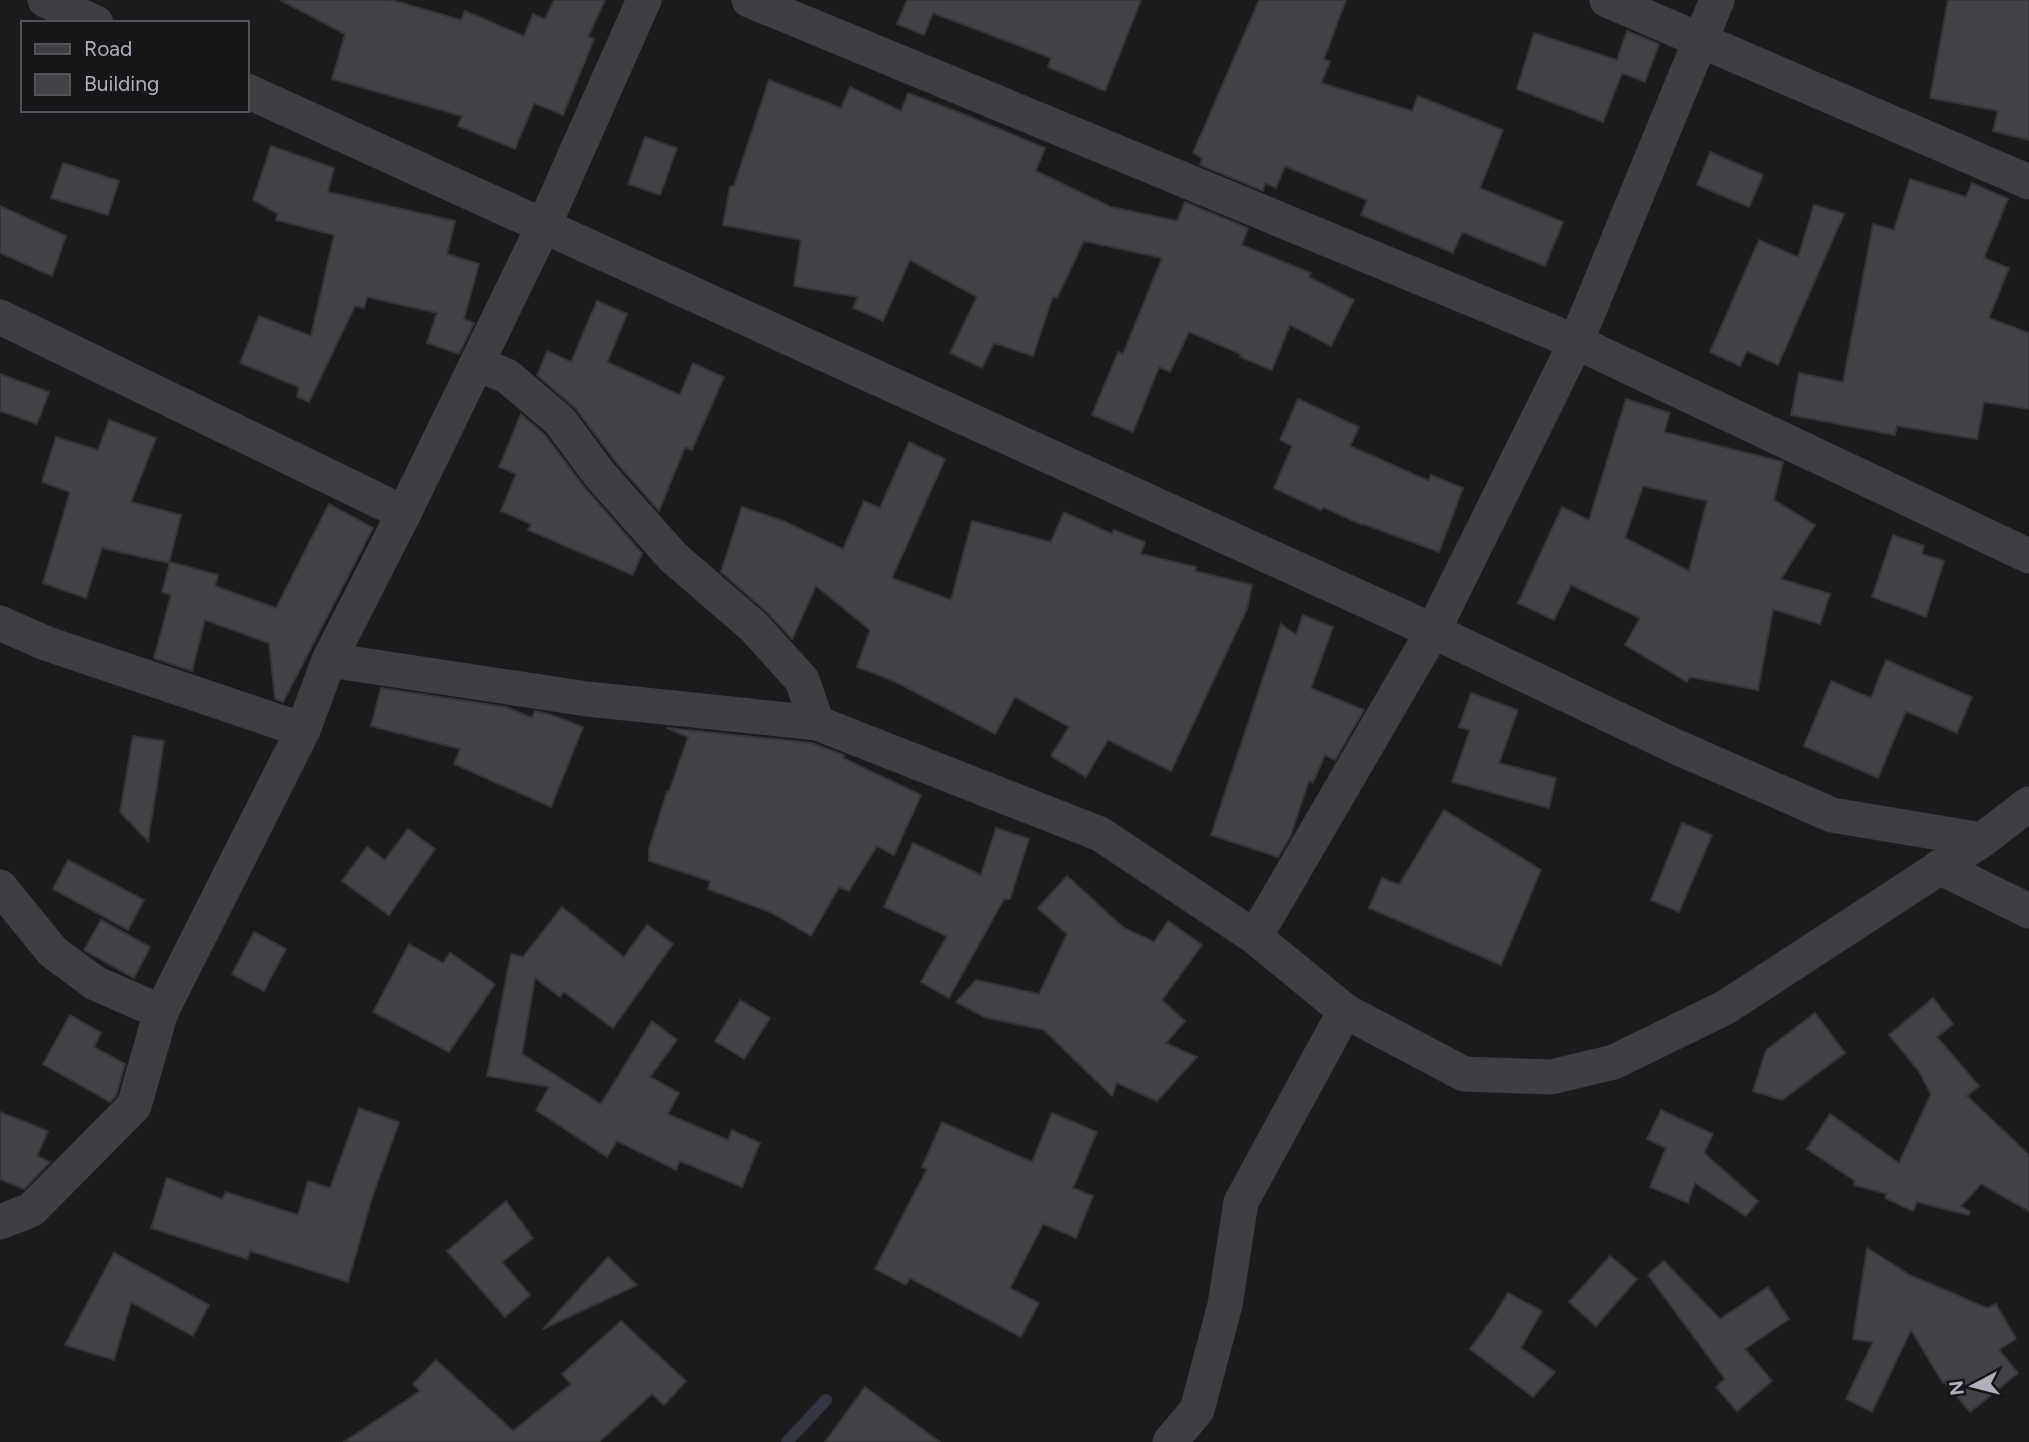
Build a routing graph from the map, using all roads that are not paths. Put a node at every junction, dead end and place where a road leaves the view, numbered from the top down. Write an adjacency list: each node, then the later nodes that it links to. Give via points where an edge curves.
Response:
1 (45, 0): 6 (street)
2 (644, 0): 10 (street)
3 (749, 0): 12 (street)
4 (1607, 0): 7 (street)
5 (1717, 0): 7 (street)
6 (92, 21)
7 (1700, 40): 9 (street); 12 (street)
8 (248, 91): 10 (street)
9 (2029, 181)
10 (544, 225): 13 (street); 17 (street)
11 (0, 317): 14 (street)
12 (1576, 342): 15 (street); 17 (street)
13 (477, 364): 14 (street); 21 (street, via 507,376 560,421 600,475 673,557 754,627 802,680)
14 (404, 513): 20 (street)
15 (2029, 556)
16 (0, 623): 18 (street)
17 (1433, 631): 24 (street, via 1832,815); 28 (street)
18 (45, 643): 19 (street); 22 (street)
19 (0, 645)
20 (329, 660): 21 (street, via 587,699); 22 (street)
21 (817, 723): 28 (street, via 1100,834)
22 (303, 730): 30 (street)
23 (2029, 804): 24 (street)
24 (1982, 840): 25 (street)
25 (1939, 867): 27 (street); 29 (street, via 1726,1007 1614,1062 1551,1077 1464,1074)
26 (0, 887): 30 (street, via 53,952 95,983)
27 (2029, 911)
28 (1255, 937): 29 (street)
29 (1345, 1011): 32 (street, via 1241,1202 1225,1305 1197,1410)
30 (161, 1012): 31 (street, via 134,1105 31,1210)
31 (0, 1222)
32 (1170, 1442)

